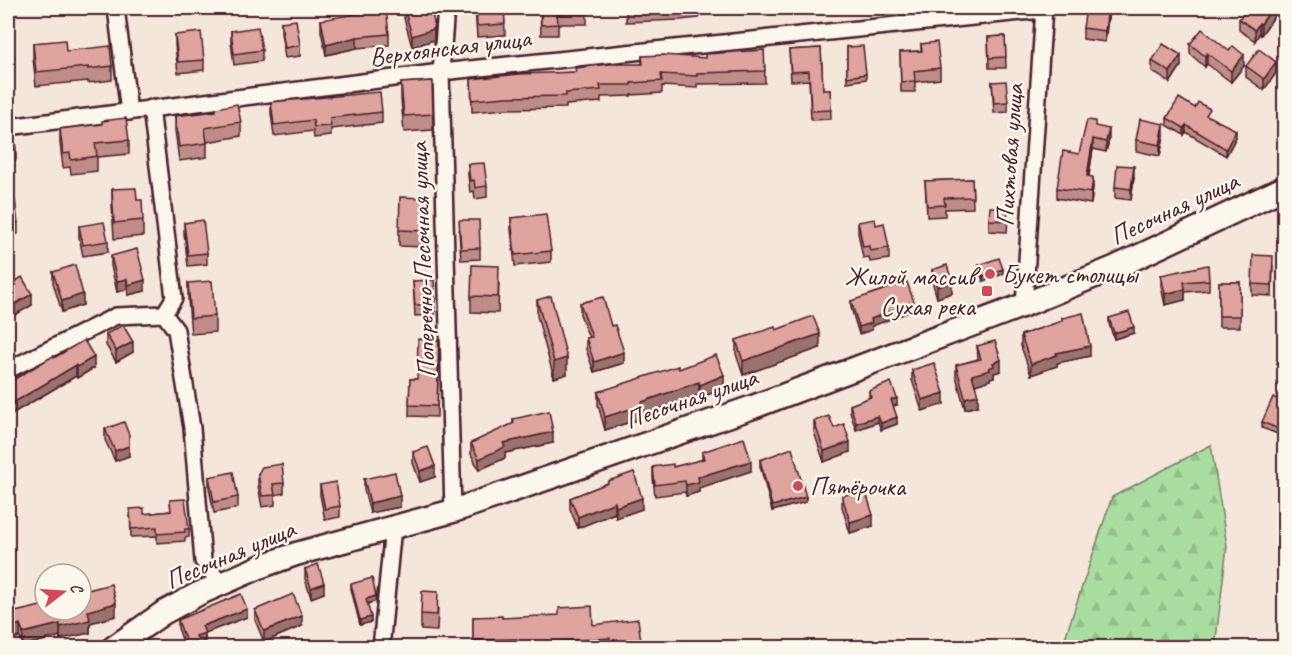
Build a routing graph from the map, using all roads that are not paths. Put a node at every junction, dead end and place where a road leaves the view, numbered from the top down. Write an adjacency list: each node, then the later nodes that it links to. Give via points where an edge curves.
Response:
1 (116, 8): 6 (street)
2 (446, 8): 4 (street, Поперечно-Песочная улица)
3 (1043, 9): 4 (street, Верхоянская улица); 9 (street, Пихтовая улица)
4 (441, 72): 5 (street, Верхоянская улица); 12 (street, Поперечно-Песочная улица)
5 (152, 108): 6 (street, Верхоянская улица); 10 (street, via 174,298)
6 (129, 112): 7 (street, Верхоянская улица)
7 (8, 127)
8 (1284, 188): 9 (main road, Песочная улица, via 1114,268)
9 (1024, 305): 12 (main road, Песочная улица, via 753,407)
10 (164, 314): 11 (street, via 116,316); 14 (street, via 176,330 192,428 203,561)
11 (8, 370)
12 (453, 511): 13 (main road, Песочная улица)
13 (393, 527): 14 (main road, Песочная улица, via 296,554); 16 (street)
14 (220, 583): 15 (main road, Песочная улица, via 163,613)
15 (113, 648)
16 (381, 648)

